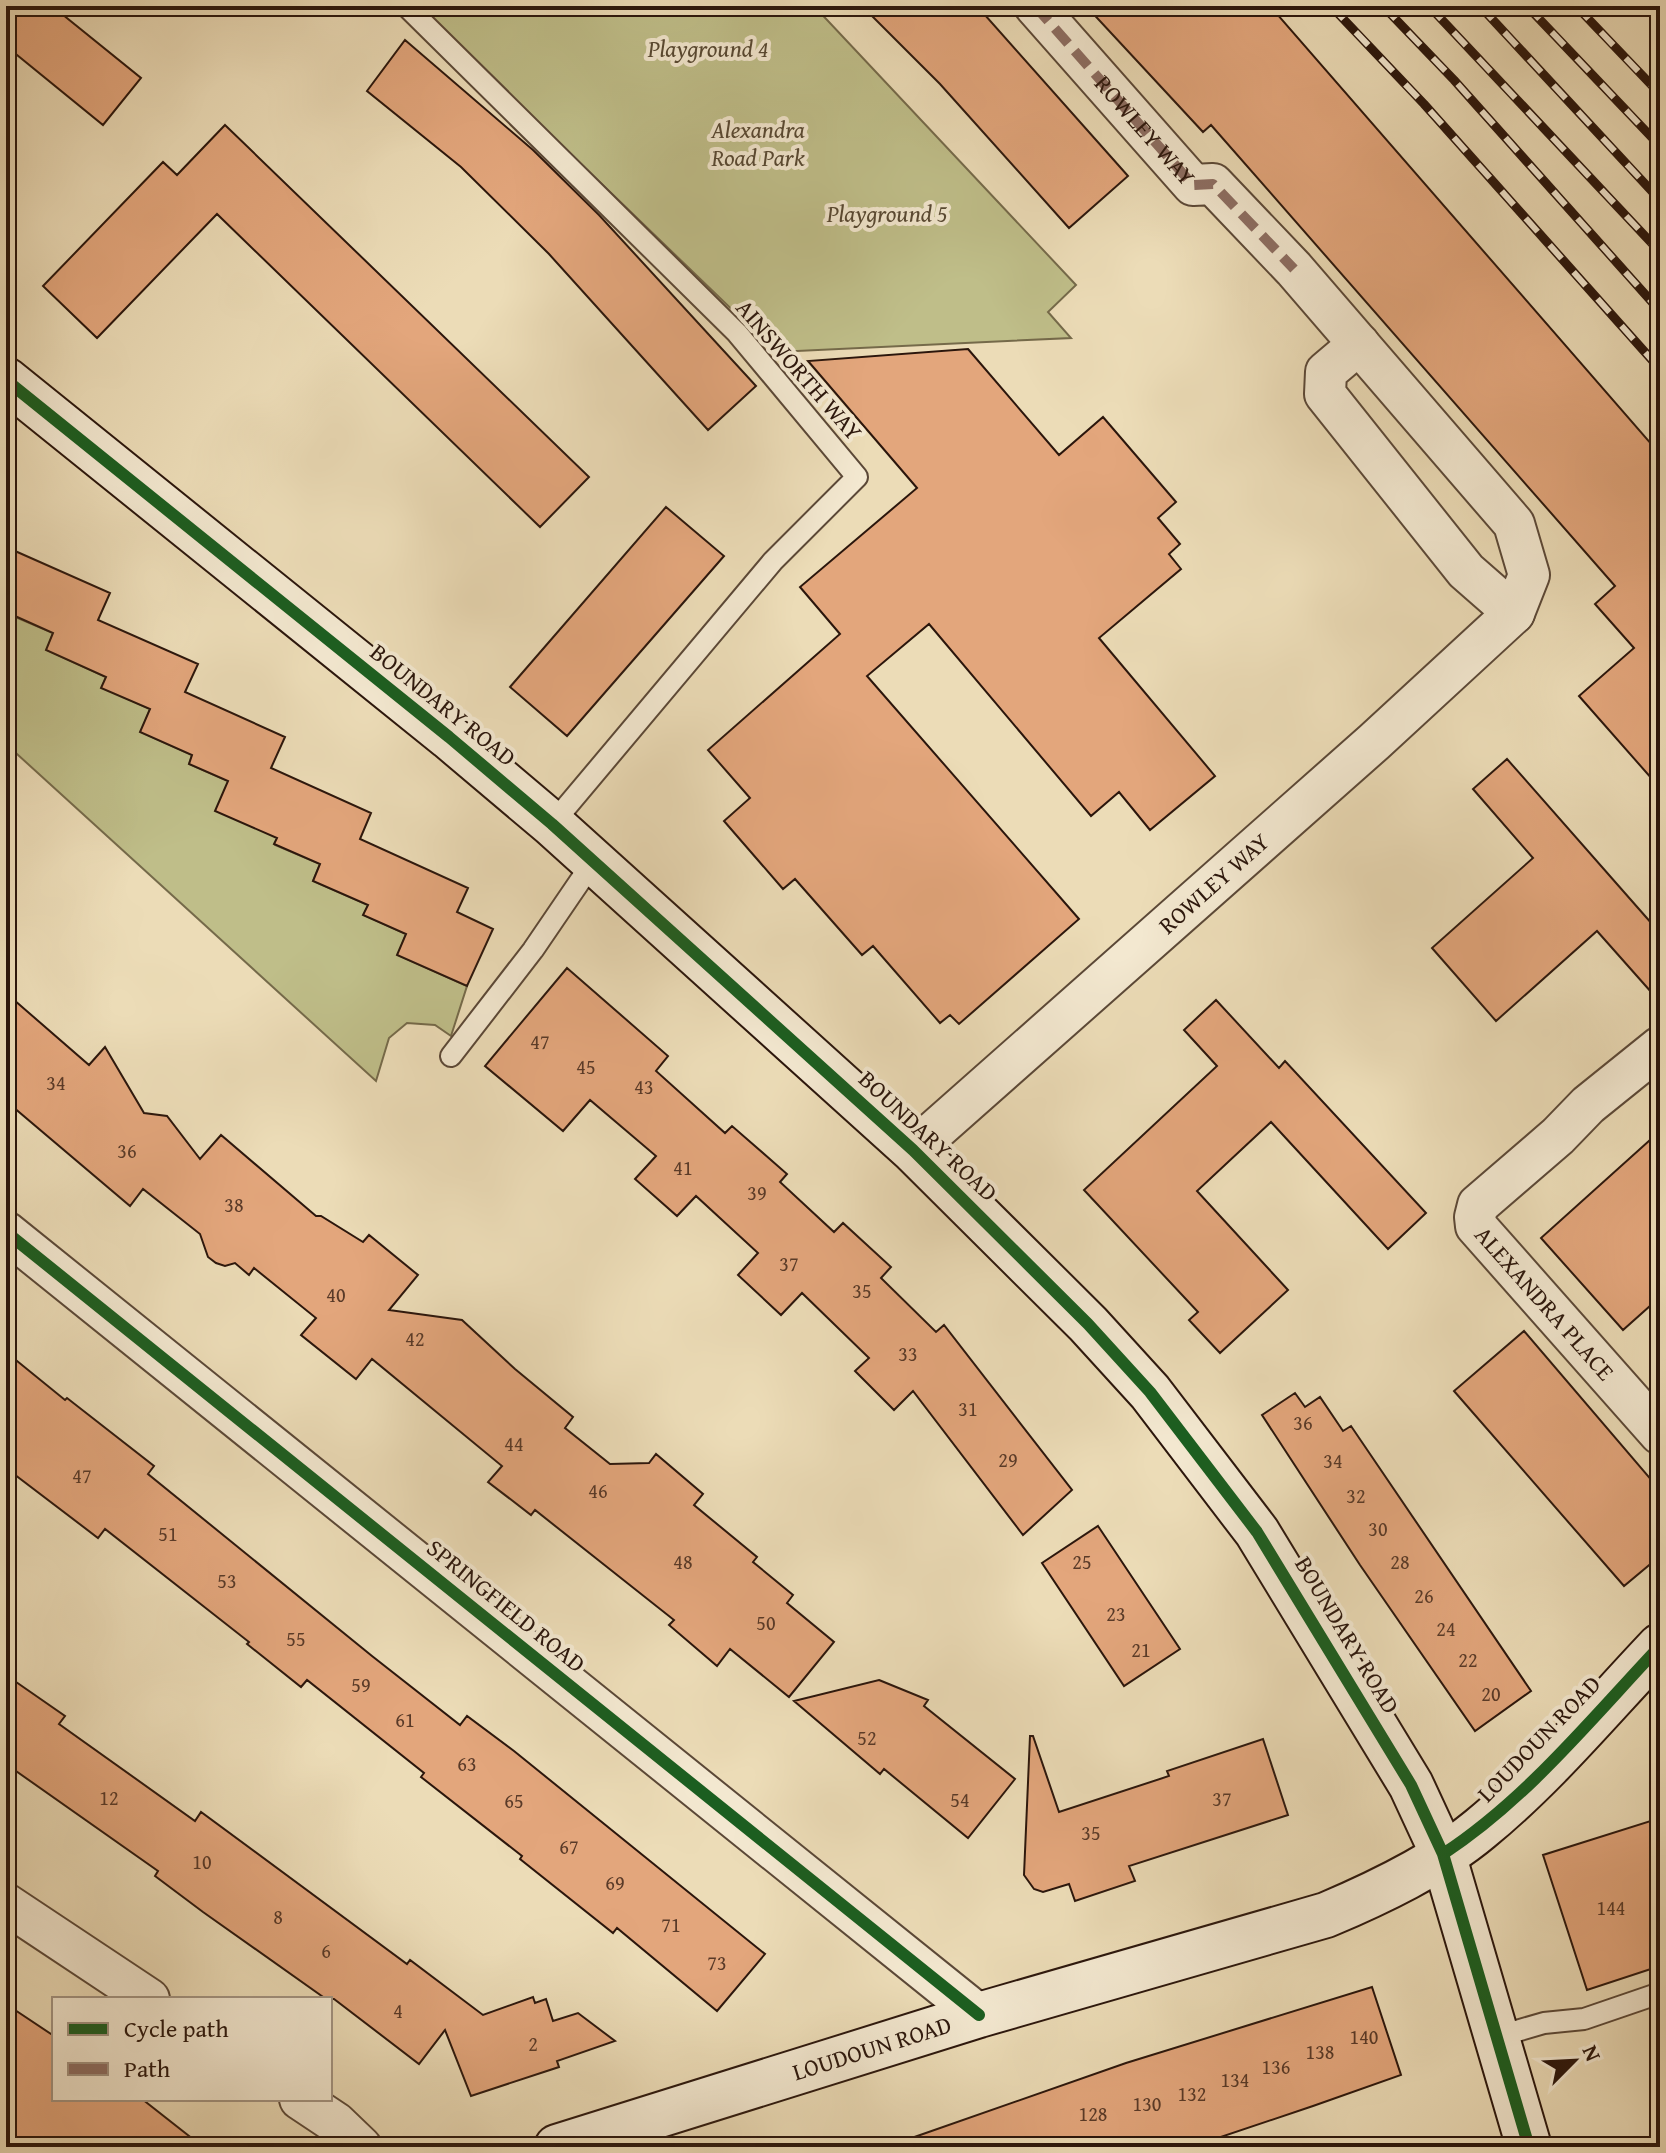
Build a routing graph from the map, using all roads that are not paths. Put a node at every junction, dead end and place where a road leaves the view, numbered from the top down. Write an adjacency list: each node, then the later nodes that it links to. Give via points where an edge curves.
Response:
1 (406, 6): 6 (lane, AINSWORTH WAY, via 737,333 857,477 773,561)
2 (1035, 6): 3 (street, ROWLEY WAY, via 1193,185 1213,184)
3 (1359, 344): 5 (street, ROWLEY WAY, via 1514,524 1529,575); 5 (street, via 1326,372 1325,394 1466,571)
4 (6, 380): 6 (street, BOUNDARY ROAD)
5 (1514, 613): 10 (street, ROWLEY WAY)
6 (552, 824): 7 (street, BOUNDARY ROAD)
7 (593, 862): 9 (lane); 10 (street, BOUNDARY ROAD)
8 (1660, 1047): 12 (street, ALEXANDRA PLACE, via 1478,1205 1475,1217 1476,1226)
9 (451, 1056)
10 (913, 1150): 14 (street, BOUNDARY ROAD, via 1088,1324 1201,1455 1257,1532 1354,1687 1411,1785)
11 (6, 1232): 18 (street, SPRINGFIELD ROAD)
12 (1660, 1434)
13 (1660, 1646): 14 (street, LOUDOUN ROAD, via 1522,1792)
14 (1443, 1854): 18 (street, LOUDOUN ROAD, via 1381,1891 1326,1915); 19 (street, BOUNDARY ROAD)
15 (6, 1904): 17 (street)
16 (1660, 1993): 19 (lane, via 1584,2019 1544,2023)
17 (146, 1997)
18 (979, 2015): 22 (street, LOUDOUN ROAD)
19 (1496, 2037): 23 (street, BOUNDARY ROAD)
20 (303, 2101): 21 (street)
21 (361, 2147)
22 (557, 2147)
23 (1529, 2147)

